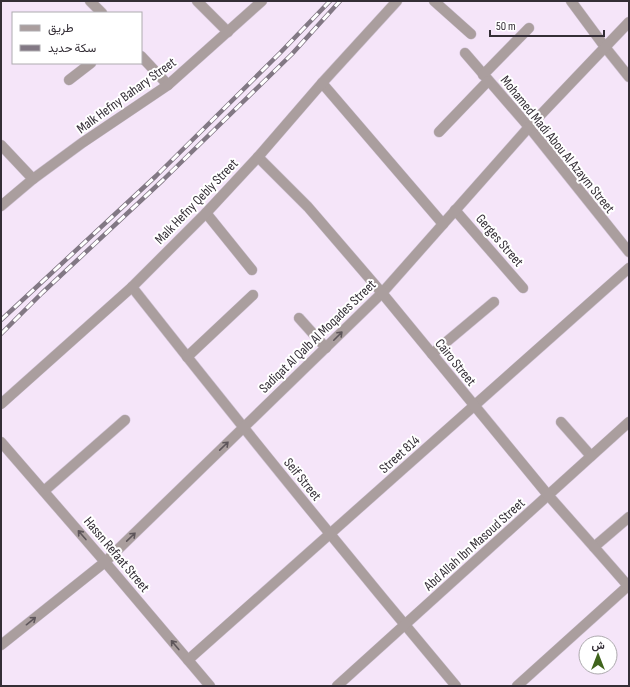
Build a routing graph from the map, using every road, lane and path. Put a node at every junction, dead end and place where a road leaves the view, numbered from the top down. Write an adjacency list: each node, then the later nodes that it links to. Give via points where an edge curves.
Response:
1 (90, 1): 7 (street)
2 (197, 1): 10 (street)
3 (262, 1): 10 (street, Malk Hefny Bahary Street)
4 (397, 1): 19 (street, Malk Hefny Qebly Street)
5 (434, 1): 11 (street)
6 (576, 3): 12 (street)
7 (101, 12)
8 (629, 22): 12 (street, Sadiqat Al Qalb Al Moqades Street)
9 (529, 28): 17 (street)
10 (228, 32): 20 (street, Malk Hefny Bahary Street)
11 (471, 34)
12 (605, 47): 16 (street); 21 (street, Sadiqat Al Qalb Al Moqades Street)
13 (465, 53): 17 (street, Mohamed Madi Abou Al Azaym Street)
14 (142, 57): 20 (street)
15 (90, 64): 18 (street)
16 (629, 76)
17 (486, 78): 21 (street, Mohamed Madi Abou Al Azaym Street); 22 (street)
18 (69, 80)
19 (322, 83): 24 (street, Malk Hefny Qebly Street); 29 (street)
20 (168, 85): 25 (street, Malk Hefny Bahary Street)
21 (529, 128): 27 (street, Sadiqat Al Qalb Al Moqades Street); 30 (street, Mohamed Madi Abou Al Azaym Street)
22 (439, 132)
23 (1, 145): 25 (street)
24 (258, 157): 28 (street, Malk Hefny Qebly Street); 35 (street, Cairo Street, via 308,207)
25 (33, 178): 26 (street, Malk Hefny Bahary Street)
26 (1, 206)
27 (455, 210): 29 (street, Sadiqat Al Qalb Al Moqades Street); 34 (street, Gerges Street)
28 (206, 213): 32 (street); 33 (street, Malk Hefny Qebly Street)
29 (443, 224): 35 (street, Sadiqat Al Qalb Al Moqades Street)
30 (629, 252)
31 (629, 268): 43 (street, Street 814)
32 (252, 270)
33 (132, 287): 41 (street, Seif Street); 42 (street, Malk Hefny Qebly Street)
34 (523, 288)
35 (382, 293): 39 (street, Sadiqat Al Qalb Al Moqades Street, one-way to 35); 40 (street, Cairo Street)
36 (253, 295): 41 (street)
37 (494, 302): 40 (street)
38 (299, 318): 39 (street)
39 (326, 348): 47 (street, Sadiqat Al Qalb Al Moqades Street)
40 (432, 354): 43 (street, Cairo Street)
41 (187, 357): 47 (street, Seif Street)
42 (1, 404)
43 (474, 406): 51 (street, Cairo Street); 53 (street, Street 814)
44 (125, 420): 50 (street)
45 (561, 422): 49 (street)
46 (629, 422): 49 (street, Abd Allah Ibn Masoud Street)
47 (244, 428): 53 (street, Seif Street); 55 (street, Sadiqat Al Qalb Al Moqades Street, one-way to 47)
48 (1, 442): 50 (street, Hassn Refaat Street)
49 (591, 456): 51 (street, Abd Allah Ibn Masoud Street)
50 (44, 491): 55 (street, Hassn Refaat Street, one-way to 50)
51 (548, 495): 54 (street, Cairo Street); 57 (street, Abd Allah Ibn Masoud Street)
52 (629, 517): 54 (street)
53 (330, 534): 57 (street, Seif Street); 59 (street, Street 814)
54 (594, 546): 56 (street, Cairo Street)
55 (105, 562): 58 (street, Sadiqat Al Qalb Al Moqades Street, one-way to 55); 59 (street, Hassn Refaat Street, one-way to 55)
56 (629, 586): 63 (street)
57 (405, 625): 61 (street, Abd Allah Ibn Masoud Street); 62 (street, Seif Street)
58 (1, 645)
59 (188, 660): 60 (street, Hassn Refaat Street)
60 (205, 684)
61 (337, 686)
62 (456, 686)
63 (517, 686)

